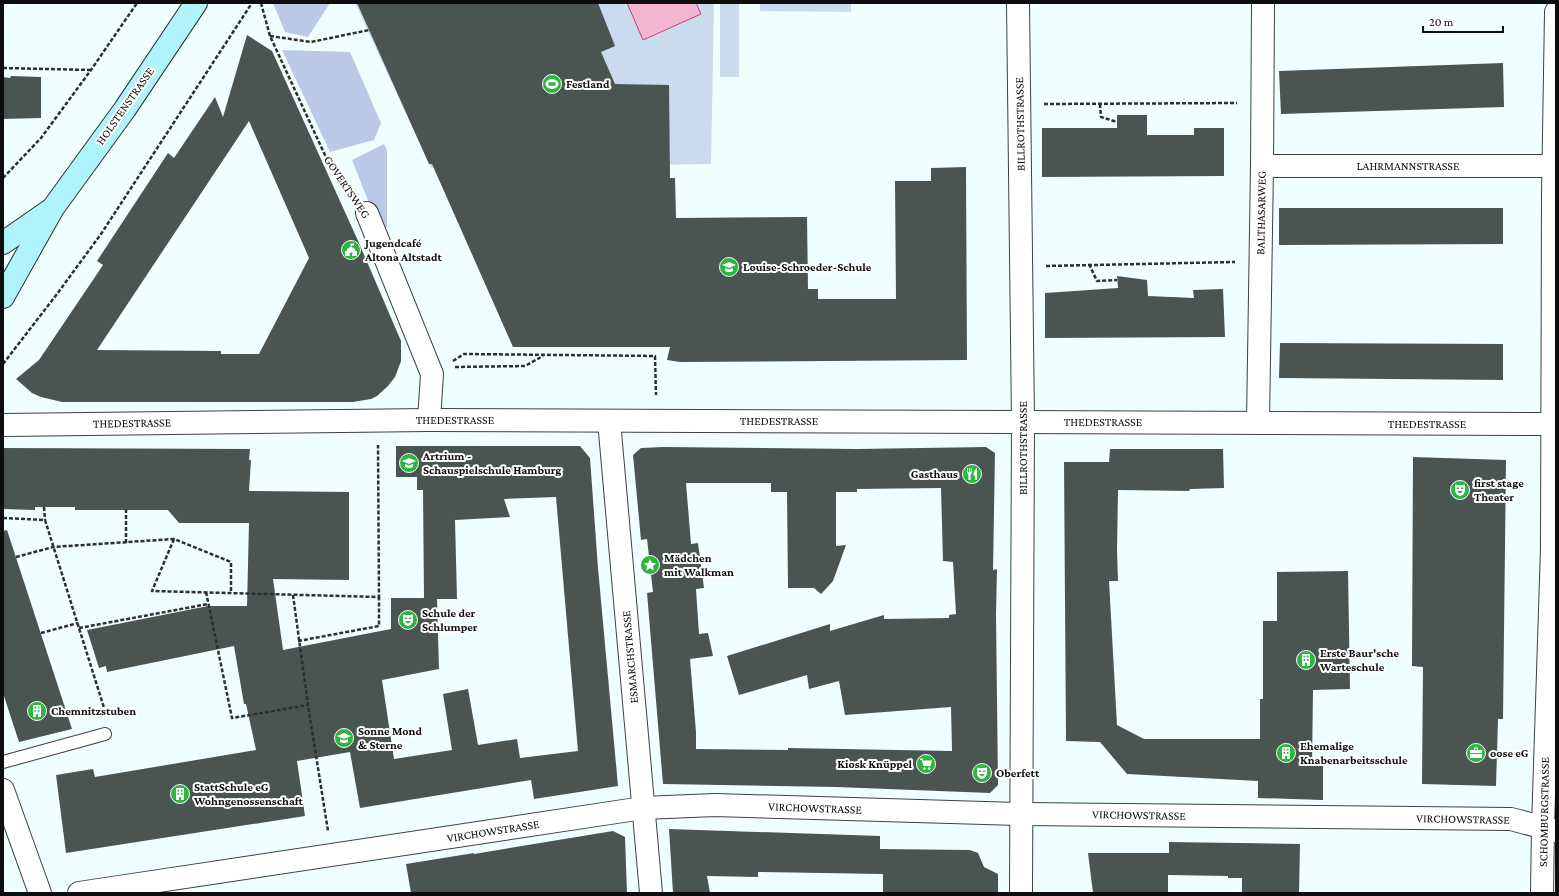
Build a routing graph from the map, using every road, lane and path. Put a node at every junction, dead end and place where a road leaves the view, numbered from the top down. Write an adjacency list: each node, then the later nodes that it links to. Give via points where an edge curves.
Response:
1 (137, 3): 11 (path)
2 (196, 3): 19 (main road, HOLSTENSTRASSE, via 125,109)
3 (252, 3): 29 (path, via 101,234)
4 (261, 3): 9 (path, GOVERTSWEG)
5 (1018, 3): 13 (street, BILLROTHSTRASSE)
6 (1263, 3): 12 (street, BALTHASARWEG)
7 (1556, 12): 17 (street, SCHOMBURGSTRASSE)
8 (369, 30): 9 (path, via 311,42)
9 (270, 36): 20 (path, GOVERTSWEG, via 330,166)
10 (3, 68): 11 (path)
11 (91, 70): 18 (path, via 41,138)
12 (1262, 103): 14 (path); 16 (street, BALTHASARWEG)
13 (1020, 104): 14 (path); 24 (street, BILLROTHSTRASSE)
14 (1100, 104): 15 (path, via 1101,117)
15 (1117, 122)
16 (1262, 166): 17 (street, LAHRMANNSTRASSE); 22 (street, BALTHASARWEG)
17 (1554, 166): 37 (street, SCHOMBURGSTRASSE)
18 (3, 178)
19 (53, 208): 21 (main road, HOLSTENSTRASSE); 26 (main road, HOLSTENSTRASSE)
20 (367, 213): 32 (street, GOVERTSWEG, via 432,374)
21 (3, 243)
22 (1260, 262): 23 (path); 36 (street, BALTHASARWEG)
23 (1089, 264): 24 (path); 25 (path, via 1097,281)
24 (1022, 266): 35 (street, BILLROTHSTRASSE)
25 (1117, 280)
26 (3, 298)
27 (464, 354): 28 (path)
28 (544, 355): 30 (path, via 525,366); 31 (path, via 655,356)
29 (3, 364)
30 (452, 367)
31 (656, 397)
32 (430, 420): 33 (street, THEDESTRASSE); 34 (street, THEDESTRASSE)
33 (378, 421): 38 (street, THEDESTRASSE); 50 (path)
34 (609, 421): 35 (street, THEDESTRASSE); 60 (street, ESMARCHSTRASSE)
35 (1023, 422): 36 (street, THEDESTRASSE); 61 (street, BILLROTHSTRASSE)
36 (1258, 423): 37 (street, THEDESTRASSE)
37 (1554, 424): 62 (street, SCHOMBURGSTRASSE)
38 (3, 425)
39 (44, 507): 42 (path)
40 (126, 507): 44 (path)
41 (3, 518): 42 (path)
42 (45, 520): 45 (path)
43 (174, 539): 44 (path); 47 (path, via 152,591); 48 (path, via 231,562)
44 (126, 542): 45 (path)
45 (53, 547): 46 (path); 52 (path)
46 (16, 557)
47 (206, 592): 48 (path); 51 (path)
48 (231, 593): 49 (path)
49 (293, 595): 50 (path); 55 (path)
50 (379, 597): 55 (path, via 379,626)
51 (208, 604): 53 (path); 56 (path, via 232,718)
52 (78, 623): 53 (path); 54 (path)
53 (79, 628): 57 (path, via 106,713)
54 (41, 633)
55 (298, 641): 56 (path)
56 (308, 705): 64 (path)
57 (105, 734): 58 (lane)
58 (3, 762)
59 (3, 790): 63 (street)
60 (643, 808): 61 (street, VIRCHOWSTRASSE, via 715,805); 64 (street, VIRCHOWSTRASSE); 67 (street, ESMARCHSTRASSE)
61 (1022, 814): 62 (street, VIRCHOWSTRASSE, via 1511,819); 68 (street, BILLROTHSTRASSE)
62 (1549, 829): 69 (street, SCHOMBURGSTRASSE)
63 (13, 844): 65 (street)
64 (332, 855): 66 (street, VIRCHOWSTRASSE)
65 (40, 893)
66 (79, 893)
67 (651, 893)
68 (1021, 893)
69 (1542, 893)

